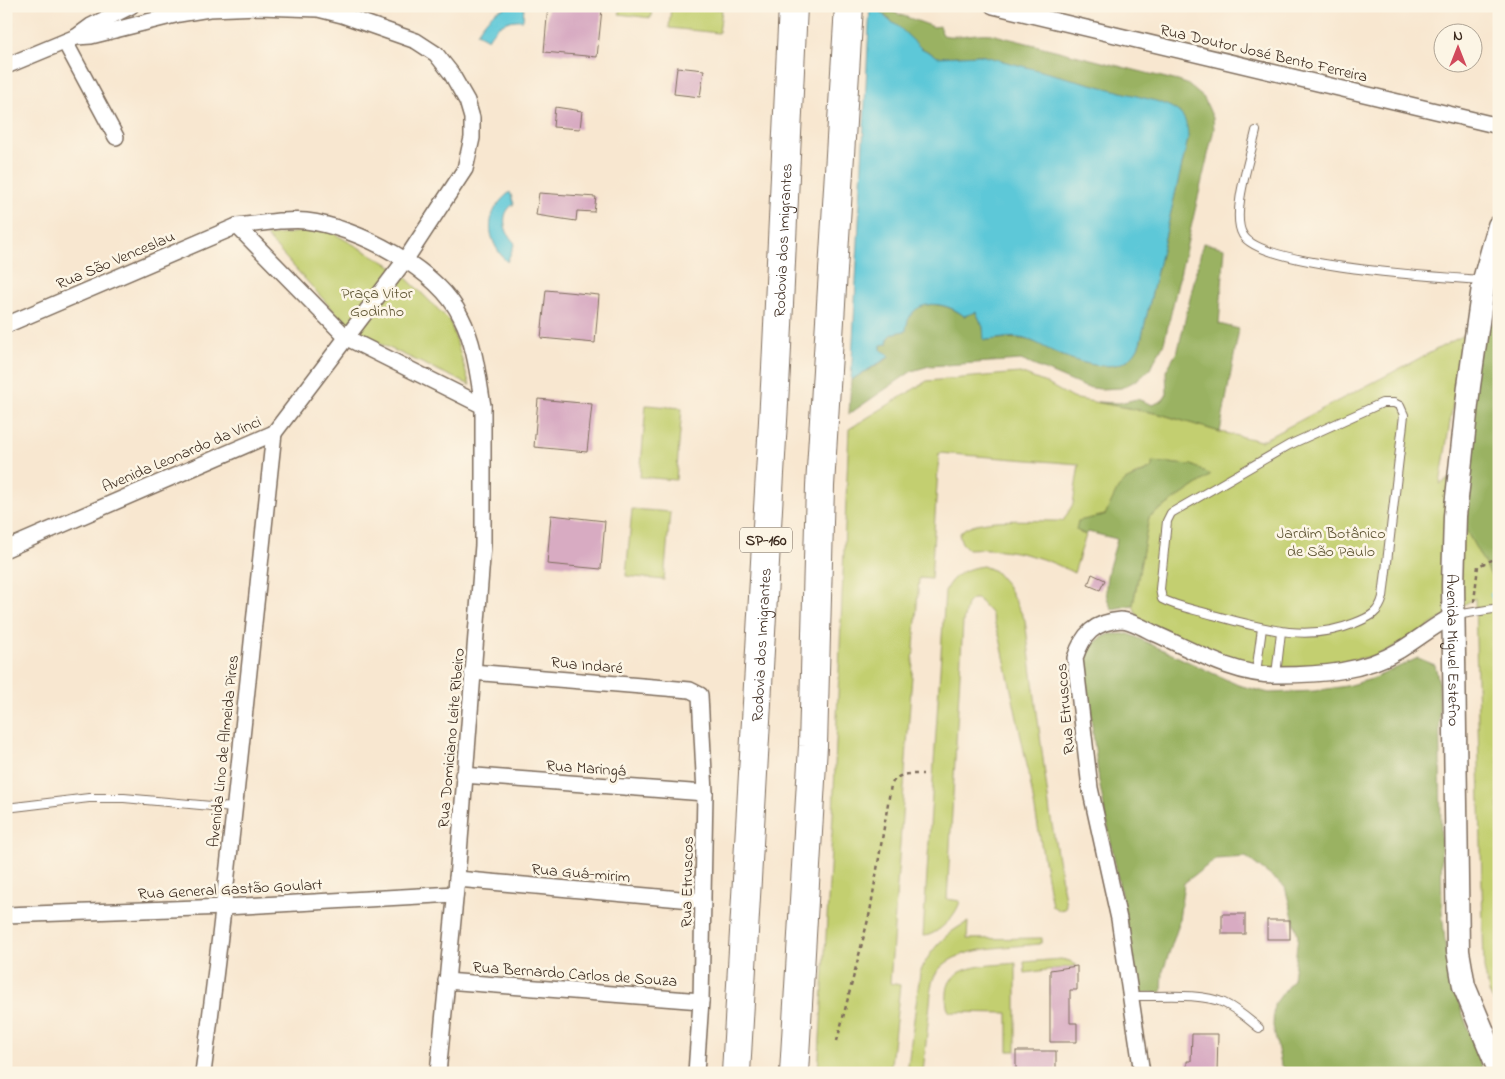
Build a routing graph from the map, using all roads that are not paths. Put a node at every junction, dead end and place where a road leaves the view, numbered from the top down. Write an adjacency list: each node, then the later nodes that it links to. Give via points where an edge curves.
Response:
1 (131, 6): 7 (street)
2 (793, 6): 45 (highway, Rodovia dos Imigrantes / SP-160)
3 (849, 6): 46 (highway, via 820,486 813,746)
4 (993, 6): 9 (street, Rua Doutor José Bento Ferreira)
5 (208, 8): 6 (street, Avenida Leonardo da Vinci); 7 (street, Avenida Leonardo da Vinci)
6 (317, 8): 14 (street, Avenida Leonardo da Vinci, via 376,25 416,41 436,54 467,101 472,118 472,138 465,169)
7 (70, 39): 8 (street); 11 (street)
8 (6, 66)
9 (1499, 126)
10 (1256, 131): 15 (lane, via 1239,212 1243,236 1250,243 1282,254 1347,268)
11 (116, 137)
12 (238, 226): 14 (street, via 306,221 341,228); 16 (street, Rua São Venceslau); 17 (street)
13 (1499, 226): 15 (main road, Avenida Miguel Estefno)
14 (406, 259): 17 (street, Avenida Leonardo da Vinci); 18 (street, via 437,284 461,316 474,354)
15 (1484, 280): 22 (main road, Avenida Miguel Estefno, via 1455,516)
16 (6, 325)
17 (346, 338): 18 (street); 19 (street, Avenida Leonardo da Vinci)
18 (482, 406): 25 (street, Rua Domiciano Leite Ribeiro, via 483,544)
19 (274, 433): 20 (street, Avenida Leonardo da Vinci); 32 (street, Avenida Lino de Almeida Pires)
20 (6, 549)
21 (1496, 609): 22 (lane)
22 (1463, 614): 27 (street, Rua Etruscos, via 1378,662 1320,674); 41 (main road, Avenida Miguel Estefno, via 1458,950 1464,986)
23 (1262, 628): 24 (lane); 24 (lane, via 1162,599 1160,589 1169,516 1323,428 1374,405 1388,402 1400,406 1404,414 1403,436 1381,606 1375,614 1341,629 1320,633); 26 (lane)
24 (1281, 632): 27 (lane)
25 (472, 672): 28 (street, Rua Indaré); 29 (street, Rua Domiciano Leite Ribeiro)
26 (1256, 673): 27 (street, Rua Etruscos); 38 (street, Rua Etruscos, via 1221,662 1123,620 1103,624 1089,631 1080,641 1075,658 1090,788 1119,919)
27 (1276, 676)
28 (698, 692): 30 (street, Rua Etruscos, via 702,702)
29 (464, 775): 30 (street, Rua Maringá); 33 (street, Rua Domiciano Leite Ribeiro)
30 (705, 793): 34 (street, Rua Etruscos)
31 (6, 808): 32 (lane, via 89,798)
32 (233, 808): 35 (street, Avenida Lino de Almeida Pires)
33 (456, 886): 34 (street, Rua Guá-mirim); 35 (street, Rua General Gastão Goulart); 37 (street, Rua Domiciano Leite Ribeiro)
34 (703, 901): 39 (street, Rua Etruscos)
35 (225, 907): 36 (street, Rua General Gastão Goulart); 42 (street, Avenida Lino de Almeida Pires)
36 (6, 914)
37 (446, 981): 39 (street, Rua Bernardo Carlos de Souza); 43 (street, Rua Domiciano Leite Ribeiro)
38 (1130, 996): 40 (lane, via 1178,996 1223,1002); 47 (street, Rua Etruscos)
39 (701, 1000): 44 (street, Rua Etruscos)
40 (1259, 1028)
41 (1499, 1070)
42 (203, 1073)
43 (438, 1073)
44 (696, 1073)
45 (736, 1073)
46 (794, 1073)
47 (1142, 1073)

